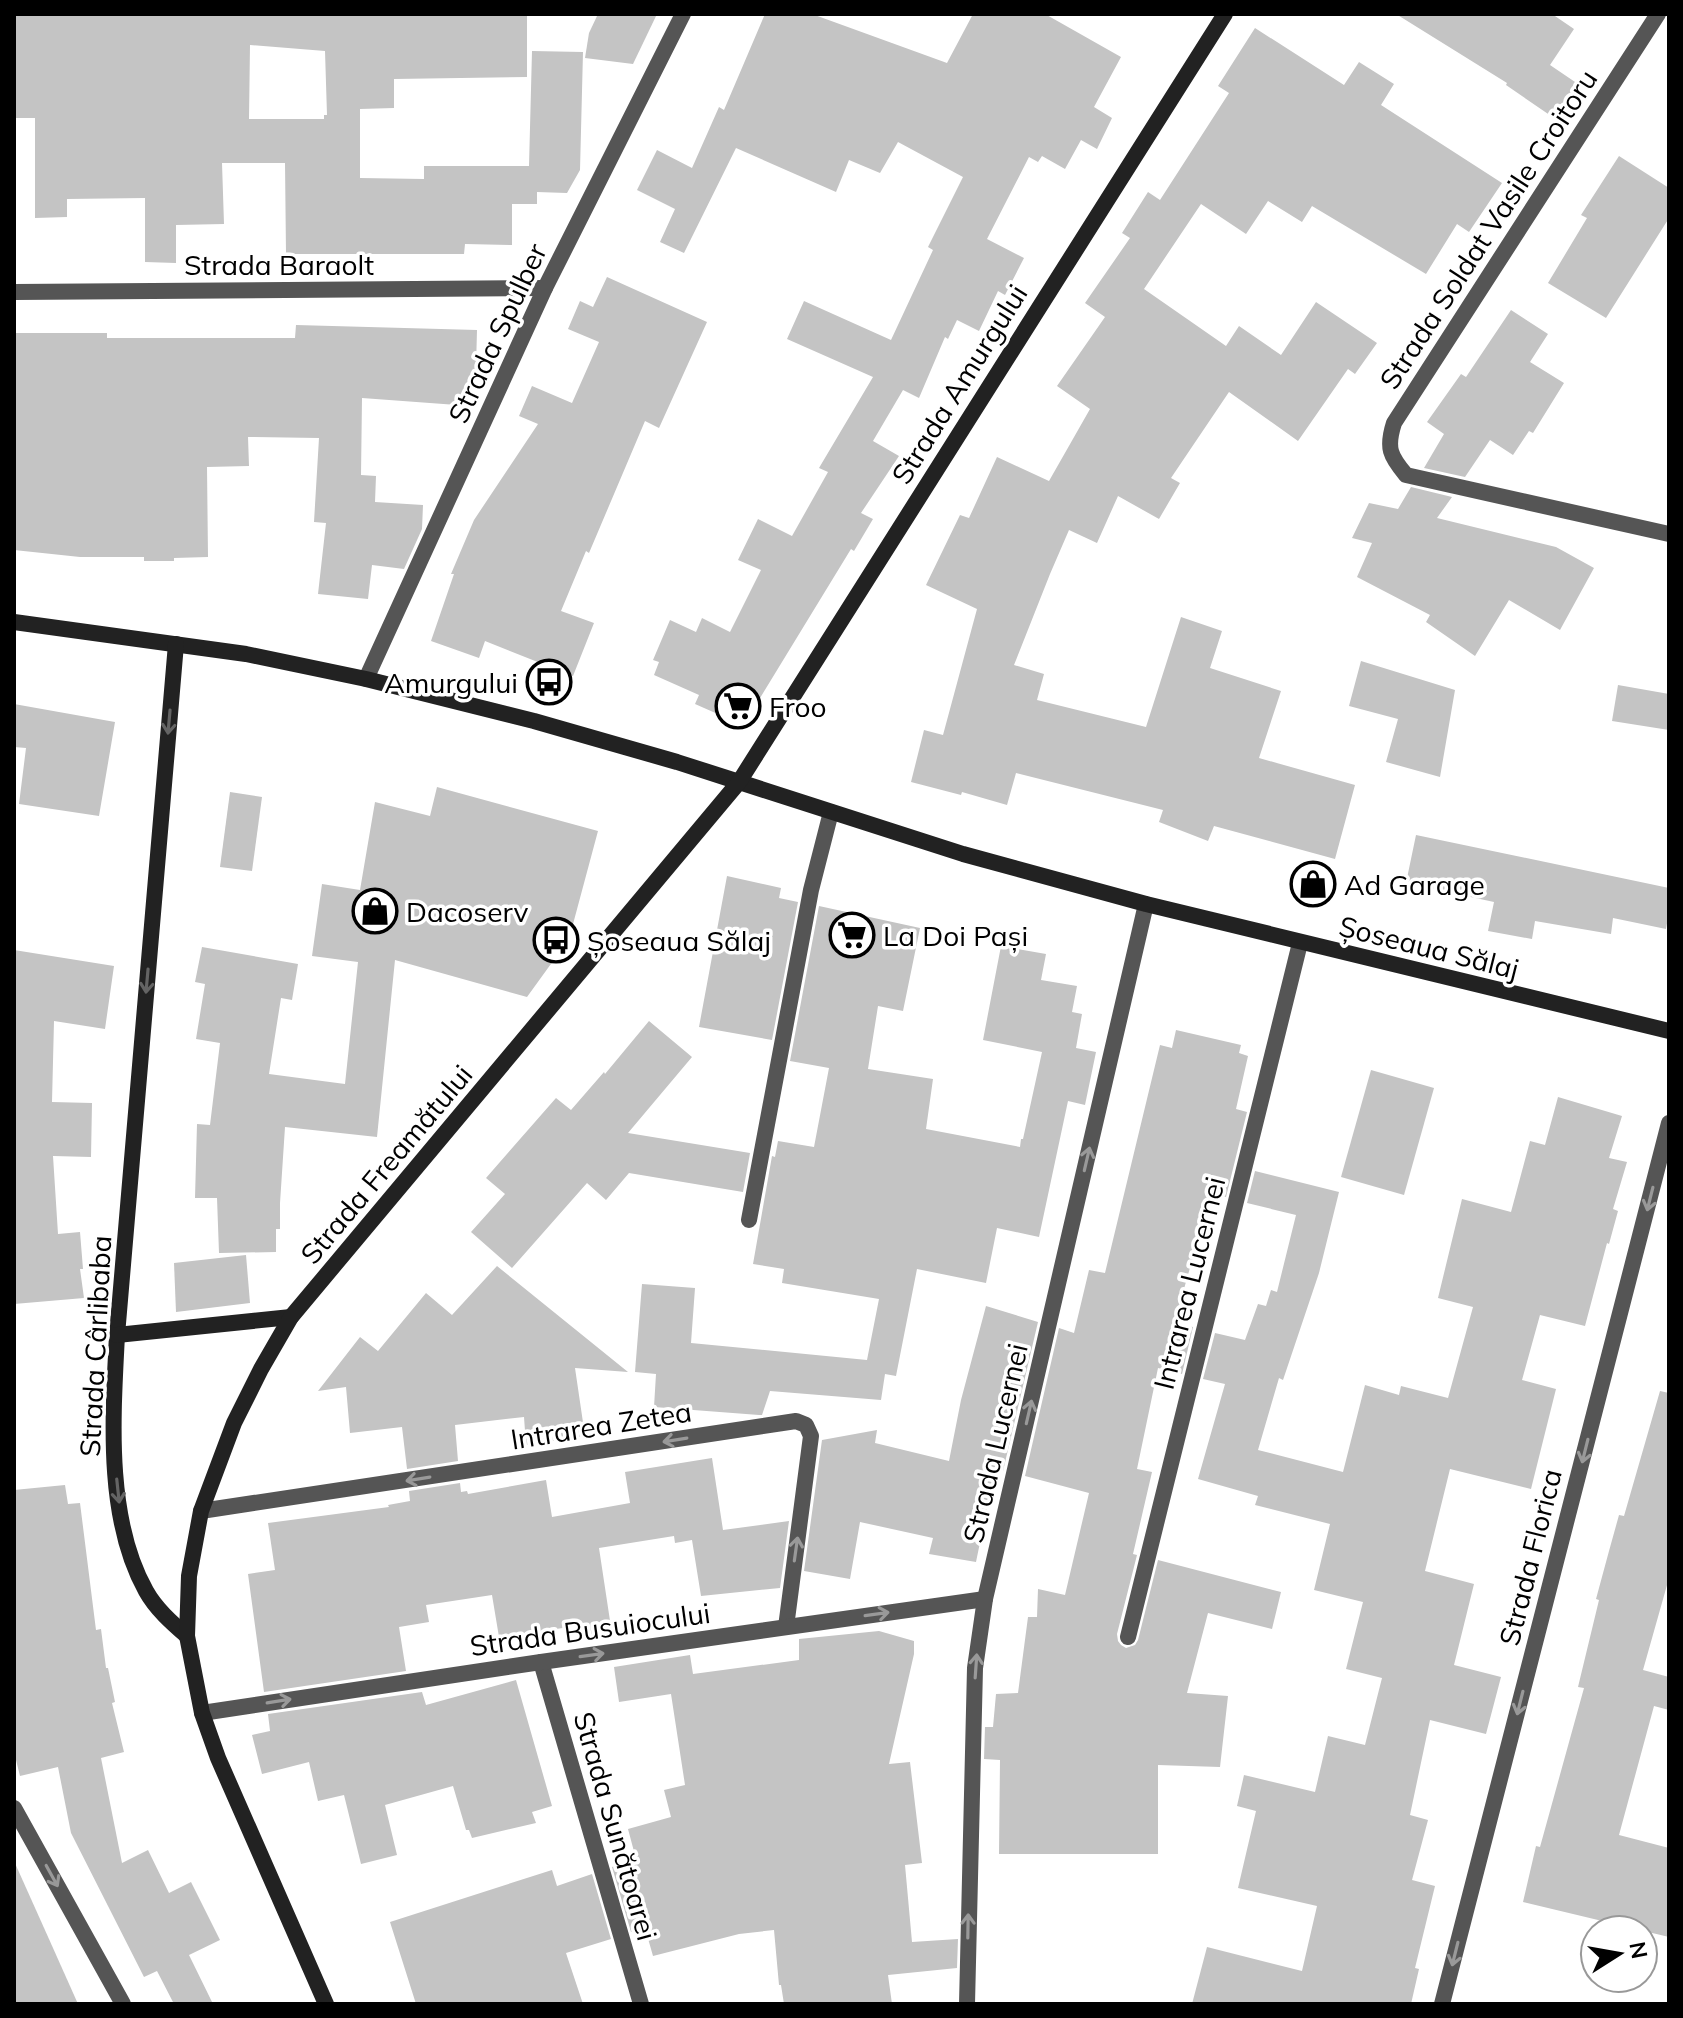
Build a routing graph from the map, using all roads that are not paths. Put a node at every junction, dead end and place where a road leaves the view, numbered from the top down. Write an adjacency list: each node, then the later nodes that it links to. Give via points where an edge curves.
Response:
1 (683, 14): 4 (street, Strada Spulber)
2 (1225, 14): 10 (street, Strada Amurgului)
3 (1658, 14): 6 (street, Strada Soldat Vasile Croitoru, via 1394,423 1389,440 1392,458 1406,475)
4 (545, 288): 5 (street, Strada Baraolt); 9 (street, Strada Spulber)
5 (14, 292)
6 (1669, 534)
7 (14, 622): 8 (street, Șoseaua Sălaj)
8 (176, 644): 9 (street, Șoseaua Sălaj); 18 (street, Strada Cârlibaba, one-way to 18)
9 (366, 679): 10 (street, Șoseaua Sălaj, via 534,721)
10 (739, 782): 11 (street, Șoseaua Sălaj); 17 (street, Strada Freamătului)
11 (831, 812): 12 (street, Șoseaua Sălaj); 16 (street, via 811,890)
12 (1146, 904): 13 (street, Șoseaua Sălaj); 20 (street, Strada Lucernei, one-way to 12)
13 (1300, 943): 14 (street, Șoseaua Sălaj); 23 (street, Intrarea Lucernei)
14 (1669, 1031)
15 (1669, 1123): 31 (street, Strada Florica, one-way to 31)
16 (749, 1220)
17 (291, 1317): 18 (street); 19 (street, Strada Freamătului, via 234,1423)
18 (117, 1335): 22 (street, Strada Cârlibaba, one-way to 22, via 114,1444 128,1546 146,1590)
19 (201, 1511): 21 (street, Intrarea Zetea, one-way to 19, via 811,1436 806,1425 796,1421); 22 (street, Strada Freamătului, via 189,1576)
20 (985, 1599): 21 (street, Strada Busuiocului, one-way to 20); 30 (street, Strada Lucernei, one-way to 20, via 975,1668)
21 (786, 1627): 24 (street, Strada Busuiocului, one-way to 21)
22 (187, 1636): 25 (street)
23 (1128, 1637)
24 (541, 1662): 25 (street, Strada Busuiocului, one-way to 24); 29 (street, Strada Sunătoarei)
25 (202, 1713): 28 (street)
26 (14, 1808): 27 (street, one-way to 27)
27 (123, 2004)
28 (326, 2004)
29 (641, 2004)
30 (967, 2004)
31 (1442, 2004)

